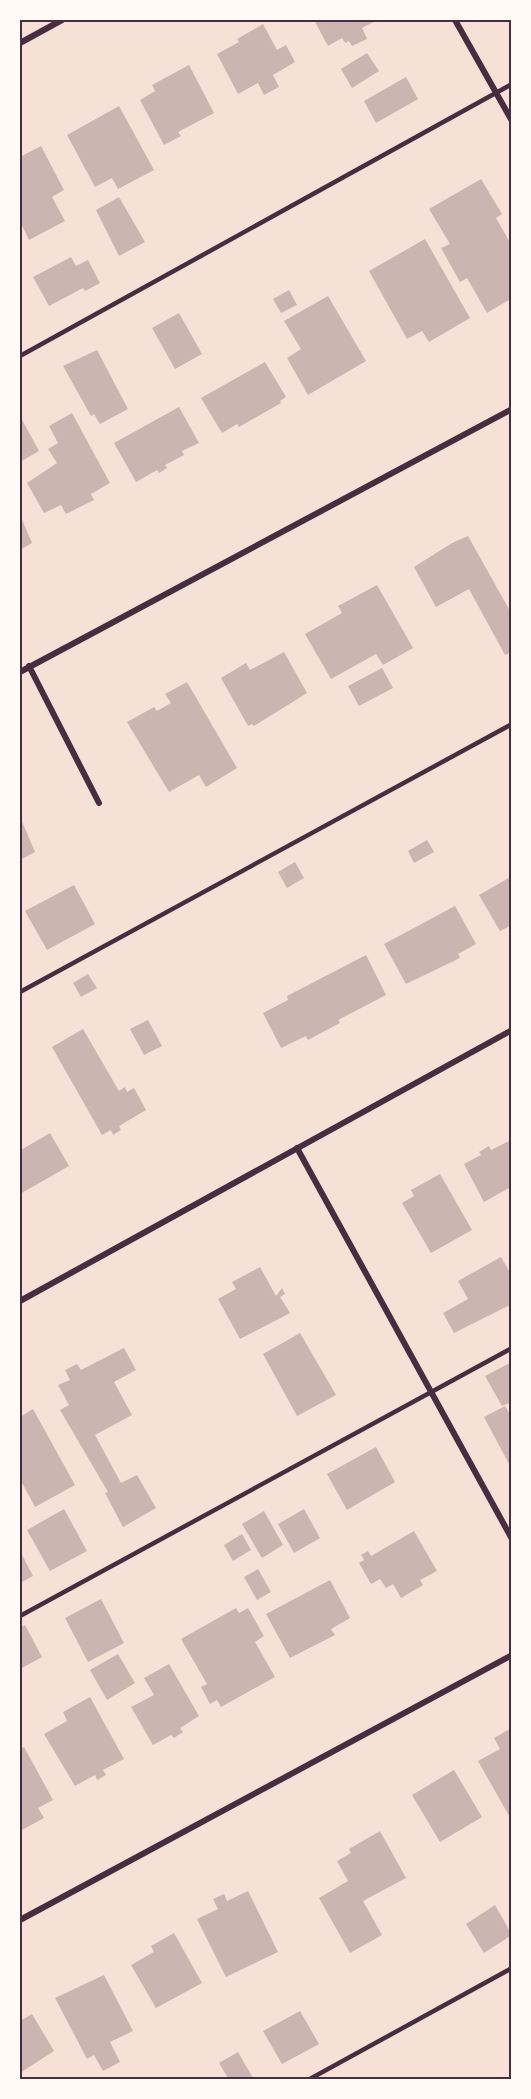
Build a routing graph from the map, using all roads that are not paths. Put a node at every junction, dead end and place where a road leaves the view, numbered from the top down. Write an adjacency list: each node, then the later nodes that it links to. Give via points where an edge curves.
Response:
1 (62, 20): 3 (street)
2 (455, 20): 5 (street)
3 (20, 43)
4 (512, 84): 5 (lane)
5 (496, 92): 6 (street); 7 (lane)
6 (512, 121)
7 (20, 356)
8 (512, 410): 9 (street)
9 (29, 666): 10 (street); 12 (street)
10 (20, 672)
11 (512, 724): 13 (lane)
12 (99, 803)
13 (20, 992)
14 (512, 1030): 15 (street)
15 (297, 1148): 16 (street); 18 (street)
16 (20, 1300)
17 (512, 1348): 18 (lane)
18 (431, 1392): 19 (street); 20 (lane)
19 (512, 1539)
20 (20, 1616)
21 (512, 1655): 22 (street)
22 (20, 1920)
23 (512, 1968): 24 (lane)
24 (308, 2079)

